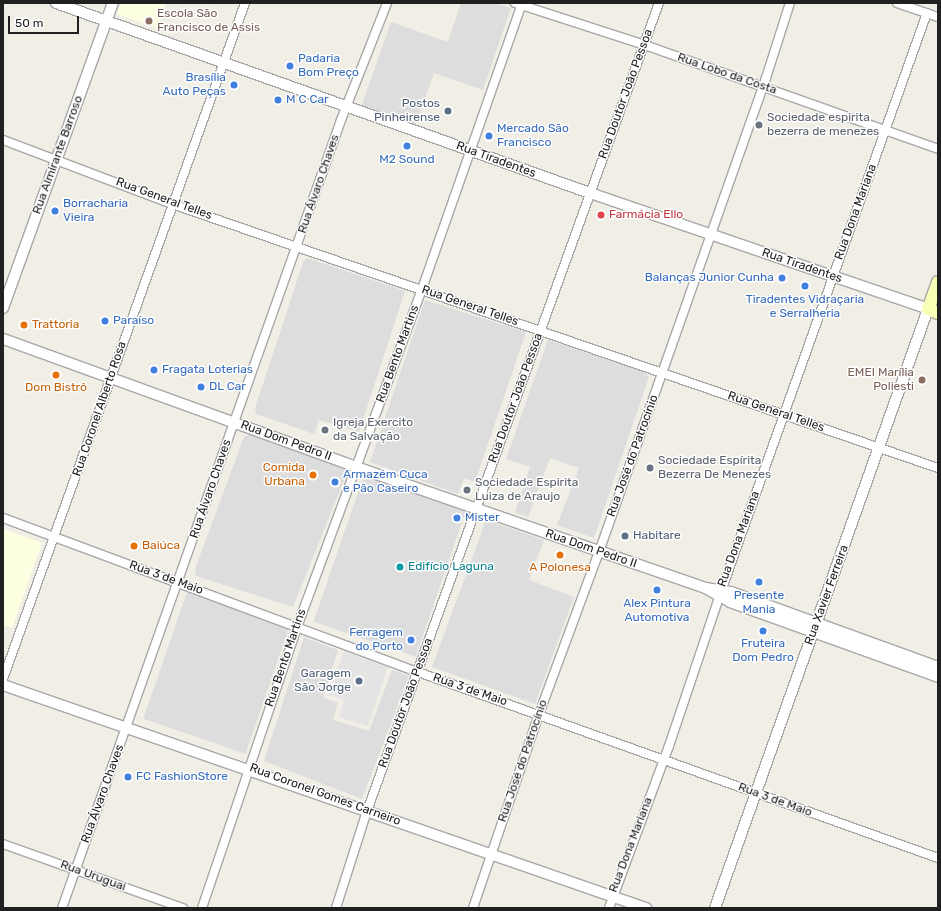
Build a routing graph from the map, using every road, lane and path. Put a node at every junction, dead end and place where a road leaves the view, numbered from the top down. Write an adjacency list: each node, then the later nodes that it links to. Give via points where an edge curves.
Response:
1 (56, 3): 11 (street, Rua Tiradentes)
2 (113, 3): 11 (street, Rua Almirante Barroso)
3 (245, 3): 13 (street, Rua Coronel Alberto Rosa)
4 (387, 3): 15 (street, Rua Álvaro Chaves)
5 (659, 3): 12 (street, Rua Doutor João Pessoa)
6 (790, 3): 14 (street, Rua José do Patrocínio)
7 (897, 3): 9 (street)
8 (519, 4): 12 (street, Rua Lobo da Costa); 19 (street, Rua Bento Martins)
9 (927, 13): 10 (street); 16 (street, Rua Dona Mariana)
10 (938, 17)
11 (107, 21): 13 (street, Rua Tiradentes); 20 (street, Rua Almirante Barroso)
12 (645, 46): 14 (street, Rua Lobo da Costa); 21 (street, Rua Doutor João Pessoa)
13 (223, 64): 15 (street, Rua Tiradentes); 22 (street, Rua Coronel Alberto Rosa)
14 (763, 87): 16 (street, Rua Lobo da Costa); 23 (street, Rua José do Patrocínio)
15 (346, 107): 19 (street, Rua Tiradentes); 24 (street, Rua Álvaro Chaves)
16 (886, 131): 18 (street, Rua Lobo da Costa); 25 (street, Rua Dona Mariana)
17 (3, 140): 20 (street, Rua General Telles)
18 (938, 149)
19 (470, 150): 21 (street, Rua Tiradentes); 27 (street, Rua Bento Martins)
20 (56, 159): 22 (street, Rua General Telles); 28 (street, Rua Almirante Barroso)
21 (590, 193): 23 (street, Rua Tiradentes); 30 (street, Rua Doutor João Pessoa)
22 (172, 204): 24 (street, Rua General Telles); 33 (street, Rua Coronel Alberto Rosa)
23 (711, 235): 25 (street, Rua Tiradentes); 32 (street, Rua José do Patrocínio)
24 (298, 246): 27 (street, Rua General Telles); 35 (street, Rua Álvaro Chaves)
25 (832, 277): 29 (street, Rua Tiradentes); 34 (street, Rua Dona Mariana)
26 (938, 282): 29 (main road, Rua Xavier Ferreira)
27 (422, 289): 30 (street, Rua General Telles); 37 (street, Rua Bento Martins)
28 (3, 308)
29 (933, 311): 36 (street, Rua Xavier Ferreira)
30 (540, 331): 32 (street, Rua General Telles); 39 (street, Rua Doutor João Pessoa)
31 (3, 339): 33 (street, Rua Dom Pedro II)
32 (662, 373): 34 (street, Rua General Telles); 42 (street, Rua José do Patrocínio)
33 (110, 377): 35 (street, Rua Dom Pedro II); 41 (street, Rua Coronel Alberto Rosa)
34 (784, 414): 36 (street, Rua General Telles); 44 (street, Rua Dona Mariana)
35 (234, 422): 37 (street, Rua Dom Pedro II); 43 (street, Rua Álvaro Chaves)
36 (879, 448): 38 (street, Rua General Telles); 45 (street, Rua Xavier Ferreira)
37 (356, 467): 39 (street, Rua Dom Pedro II); 46 (street, Rua Bento Martins)
38 (938, 468)
39 (476, 509): 42 (street, Rua Dom Pedro II); 49 (street, Rua Doutor João Pessoa)
40 (3, 518): 41 (street, Rua 3 de Maio)
41 (55, 537): 43 (street, Rua 3 de Maio); 51 (street, Rua Coronel Alberto Rosa)
42 (599, 552): 44 (street, Rua Dom Pedro II); 53 (street, Rua José do Patrocínio)
43 (178, 583): 46 (street, Rua 3 de Maio); 54 (street, Rua Álvaro Chaves)
44 (720, 593): 45 (street, Rua Dom Pedro II); 47 (street, Rua Dom Pedro II); 55 (street, Rua Dona Mariana)
45 (817, 623): 47 (street, Rua Xavier Ferreira); 48 (street, Rua Dom Pedro II)
46 (297, 627): 49 (street, Rua 3 de Maio); 56 (street, Rua Bento Martins)
47 (813, 633): 50 (street, Rua Dom Pedro II); 57 (street, Rua Xavier Ferreira)
48 (938, 667)
49 (418, 672): 53 (street, Rua 3 de Maio); 58 (street, Rua Doutor João Pessoa)
50 (938, 677)
51 (3, 679)
52 (3, 685): 54 (street, Rua Coronel Gomes Carneiro)
53 (539, 714): 55 (street, Rua 3 de Maio); 60 (street, Rua José do Patrocínio)
54 (128, 728): 56 (street, Rua Coronel Gomes Carneiro); 62 (street, Rua Álvaro Chaves)
55 (664, 759): 57 (street, Rua 3 de Maio); 63 (street, Rua Dona Mariana)
56 (248, 768): 58 (street, Rua Coronel Gomes Carneiro); 66 (street, Rua Bento Martins)
57 (756, 793): 61 (street, Rua 3 de Maio); 71 (street, Rua Xavier Ferreira)
58 (367, 811): 60 (street, Rua Coronel Gomes Carneiro); 67 (street, Rua Doutor João Pessoa)
59 (3, 844): 62 (street, Rua Uruguai)
60 (492, 854): 63 (street, Rua Coronel Gomes Carneiro); 68 (street, Rua José do Patrocínio)
61 (938, 858)
62 (76, 869): 64 (street, Rua Álvaro Chaves); 65 (street, Rua Uruguai)
63 (612, 896): 69 (street, Rua Dona Mariana); 70 (street, Rua Coronel Gomes Carneiro)
64 (62, 908)
65 (182, 908)
66 (202, 908)
67 (336, 908)
68 (472, 908)
69 (608, 908)
70 (646, 908)
71 (715, 908)

